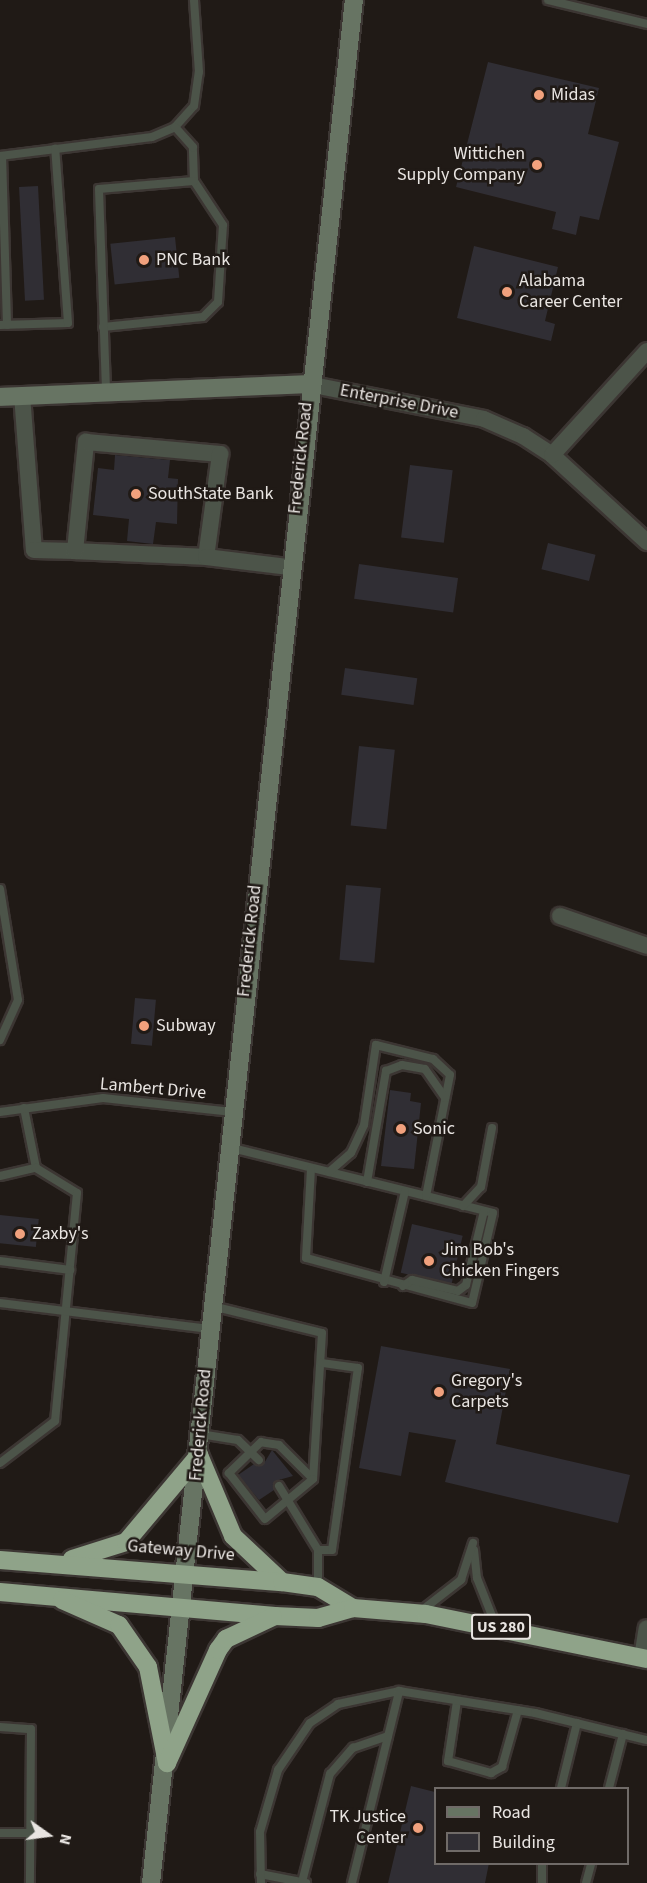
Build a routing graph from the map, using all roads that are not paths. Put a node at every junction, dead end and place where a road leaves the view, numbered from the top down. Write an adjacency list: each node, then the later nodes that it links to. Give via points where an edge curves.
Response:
1 (194, 0): 5 (lane, via 199,72 194,106)
2 (354, 0): 12 (main road, Frederick Road)
3 (548, 0): 4 (lane)
4 (647, 24)
5 (175, 127): 6 (lane, via 152,137); 8 (lane, via 193,147)
6 (55, 148): 7 (lane); 9 (lane, via 68,323)
7 (1, 156): 9 (lane)
8 (194, 181): 10 (lane, via 99,189); 10 (lane, via 225,234 218,302 212,312)
9 (4, 325)
10 (103, 327): 13 (lane)
11 (647, 351): 16 (street)
12 (308, 384): 13 (main road, Enterprise Drive); 16 (street, Enterprise Drive, via 484,419); 20 (main road, Frederick Road)
13 (106, 390): 14 (main road, Enterprise Drive)
14 (22, 395): 15 (main road, Enterprise Drive); 18 (street, via 34,550)
15 (0, 397)
16 (552, 455): 17 (street, Enterprise Drive)
17 (647, 542)
18 (75, 551): 19 (street); 19 (street, via 86,442 220,454)
19 (206, 557): 20 (street)
20 (289, 567): 28 (main road, Frederick Road)
21 (0, 889): 24 (lane, via 18,1000)
22 (560, 916): 23 (street)
23 (647, 946)
24 (0, 1040)
25 (445, 1098): 33 (lane, via 450,1075 433,1059 376,1045 364,1125 351,1153); 35 (lane, via 425,1069 402,1065 386,1071); 37 (lane)
26 (24, 1108): 27 (lane, Lambert Drive); 28 (lane, Lambert Drive, via 103,1098); 31 (lane)
27 (0, 1112)
28 (232, 1112): 30 (main road, Frederick Road)
29 (492, 1128): 38 (lane, via 481,1187)
30 (228, 1147): 32 (lane); 45 (main road, Frederick Road)
31 (36, 1168): 34 (lane); 41 (lane, via 77,1193)
32 (311, 1168): 33 (lane); 42 (lane, via 306,1258)
33 (329, 1172): 35 (lane)
34 (0, 1176)
35 (367, 1182): 36 (lane)
36 (405, 1191): 37 (lane); 42 (lane)
37 (426, 1196): 38 (lane)
38 (464, 1206): 39 (lane)
39 (489, 1212): 43 (lane, via 466,1285 458,1291 412,1280); 43 (lane, via 472,1303)
40 (0, 1262): 41 (lane)
41 (70, 1270): 46 (lane)
42 (384, 1282): 43 (lane)
43 (403, 1286)
44 (0, 1303): 46 (lane)
45 (212, 1306): 47 (main road, Frederick Road); 48 (lane, via 322,1333)
46 (66, 1311): 47 (lane); 53 (lane, via 55,1421)
47 (209, 1329): 49 (main road, Frederick Road)
48 (321, 1363): 54 (lane); 57 (lane, via 358,1368 332,1550)
49 (200, 1434): 50 (lane, via 238,1440); 51 (main road, Frederick Road)
50 (251, 1451): 52 (lane); 54 (lane, via 261,1442 279,1445); 56 (lane, via 229,1473 265,1519)
51 (198, 1455): 59 (highway, via 126,1542); 60 (main road, Frederick Road); 61 (highway, via 232,1536)
52 (259, 1460)
53 (0, 1463)
54 (313, 1479): 56 (lane)
55 (279, 1486): 56 (lane)
56 (290, 1499): 57 (lane)
57 (318, 1550): 62 (lane)
58 (0, 1560): 59 (highway, Gateway Drive / US 280)
59 (56, 1563): 60 (highway, Gateway Drive / US 280)
60 (186, 1571): 61 (highway, Gateway Drive / US 280); 65 (main road, Frederick Road)
61 (282, 1582): 62 (highway, Gateway Drive / US 280)
62 (318, 1587): 66 (highway, Gateway Drive / US 280)
63 (0, 1592): 64 (highway, Gateway Drive / US 280)
64 (46, 1594): 65 (highway, Gateway Drive / US 280); 80 (highway, via 119,1625 131,1641 148,1667)
65 (183, 1605): 68 (highway, Gateway Drive / US 280); 80 (main road, Frederick Road)
66 (353, 1608): 67 (highway, Gateway Drive / US 280); 68 (highway, Gateway Drive / US 280, via 318,1618)
67 (418, 1614): 69 (highway, Gateway Drive / US 280); 69 (lane, via 461,1580 473,1543 477,1578)
68 (275, 1616): 80 (highway, via 226,1639)
69 (496, 1626): 71 (highway, Gateway Drive / US 280)
70 (647, 1628): 71 (street)
71 (645, 1659)
72 (399, 1691): 73 (lane); 78 (lane); 87 (lane, via 338,1704 310,1723 278,1770 267,1799)
73 (457, 1701): 74 (lane); 74 (lane, via 447,1761 491,1773 502,1767)
74 (518, 1710): 75 (lane)
75 (577, 1723): 77 (lane); 81 (lane)
76 (0, 1727): 84 (lane, via 32,1729)
77 (623, 1734): 79 (lane); 82 (lane)
78 (388, 1736): 88 (lane, via 354,1748 330,1774); 91 (lane)
79 (647, 1740)
80 (167, 1763): 90 (main road, Frederick Road)
81 (561, 1787)
82 (609, 1787)
83 (0, 1833): 84 (lane)
84 (31, 1833): 89 (lane)
85 (542, 1865): 92 (lane)
86 (590, 1865): 93 (lane)
87 (261, 1878): 88 (lane)
88 (304, 1882)
89 (30, 1883)
90 (151, 1883)
91 (352, 1883)
92 (542, 1883)
93 (586, 1883)

